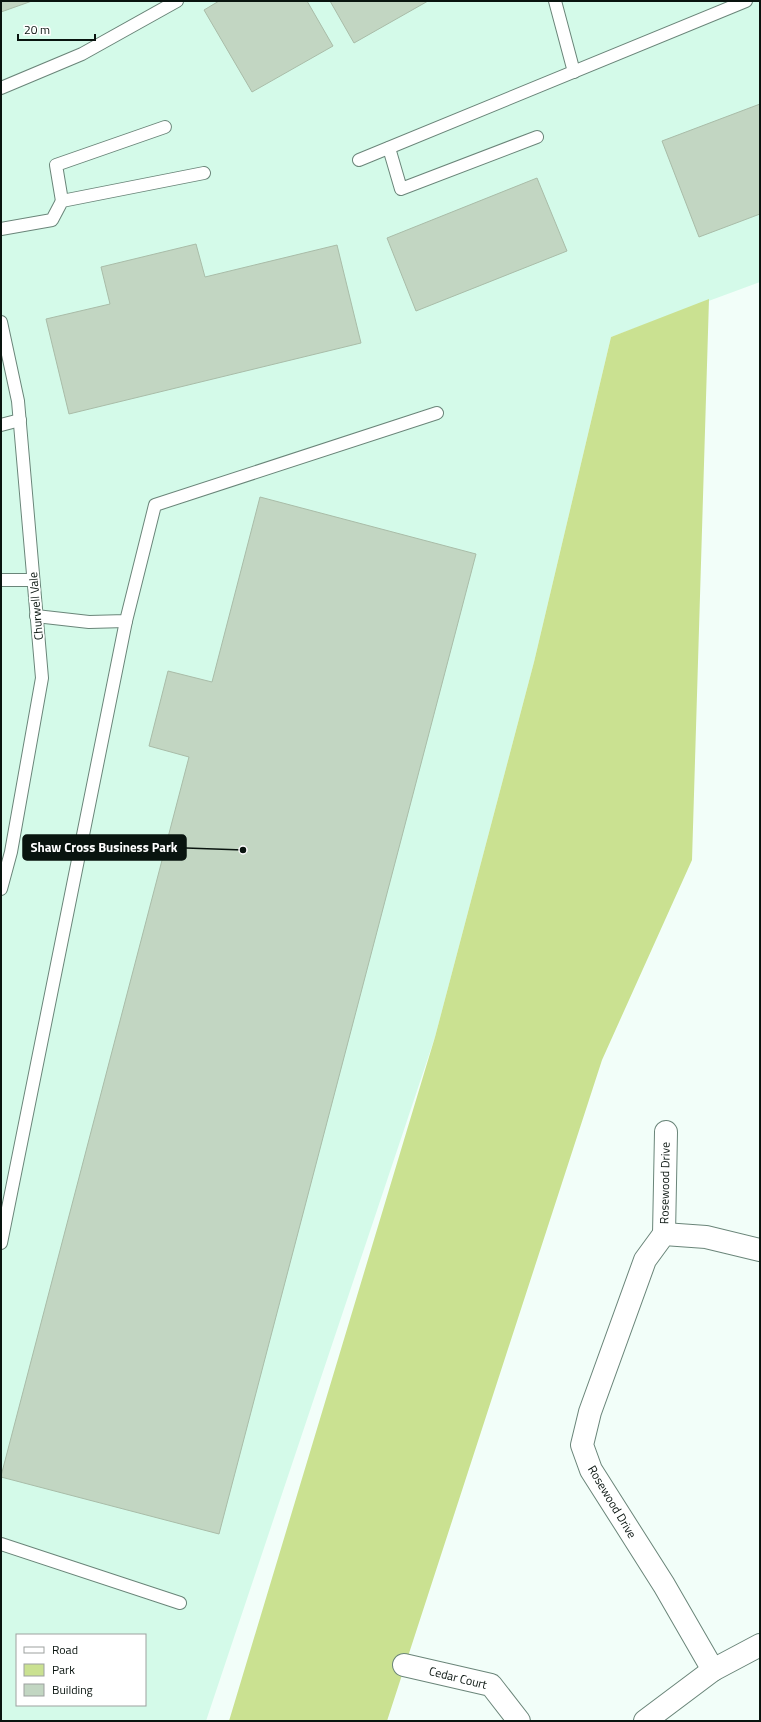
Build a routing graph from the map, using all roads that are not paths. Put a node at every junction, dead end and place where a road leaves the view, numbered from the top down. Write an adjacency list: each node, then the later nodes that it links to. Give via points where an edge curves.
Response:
1 (177, 1): 5 (lane, via 82,54)
2 (555, 1): 4 (lane)
3 (746, 1): 4 (lane)
4 (574, 72): 8 (lane)
5 (1, 88)
6 (165, 127): 11 (lane, via 56,165)
7 (537, 137): 8 (lane, via 401,189)
8 (389, 148): 9 (lane)
9 (359, 160)
10 (204, 174): 11 (lane)
11 (62, 201): 12 (lane, via 52,220)
12 (1, 229)
13 (1, 322): 15 (lane, Churwell Vale)
14 (437, 413): 20 (lane, via 155,505)
15 (20, 420): 16 (lane); 18 (lane, Churwell Vale)
16 (1, 425)
17 (1, 580): 18 (lane)
18 (33, 580): 19 (lane, Churwell Vale)
19 (36, 616): 20 (lane, via 89,622); 21 (lane, Churwell Vale, via 42,678 11,852)
20 (126, 621): 24 (lane)
21 (1, 889)
22 (666, 1132): 23 (street, Rosewood Drive)
23 (664, 1234): 25 (street, Rosewood Drive, via 706,1237); 30 (street, Rosewood Drive, via 645,1260 590,1412 582,1446 591,1470 664,1584)
24 (1, 1243)
25 (760, 1250)
26 (1, 1544): 27 (lane)
27 (180, 1603)
28 (760, 1645): 30 (street)
29 (404, 1665): 31 (street, Cedar Court, via 491,1685)
30 (713, 1670): 32 (street)
31 (518, 1721)
32 (645, 1721)

